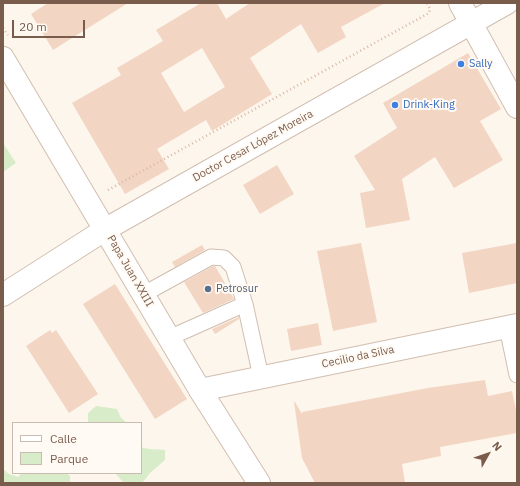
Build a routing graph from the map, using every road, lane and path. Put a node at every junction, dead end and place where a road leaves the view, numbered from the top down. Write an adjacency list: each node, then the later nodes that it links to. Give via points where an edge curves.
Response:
1 (427, 3): 7 (path, via 429,13)
2 (460, 3): 4 (street)
3 (507, 3): 4 (street, Doctor Cesar López Moreira)
4 (472, 23): 6 (street); 8 (street, Doctor Cesar López Moreira)
5 (3, 58): 8 (street, Papa Juan XXIII)
6 (517, 107)
7 (105, 191)
8 (106, 229): 9 (street, Papa Juan XXIII); 10 (street, Doctor Cesar López Moreira)
9 (144, 294): 11 (lane, via 211,257 224,258 233,267); 13 (street, Papa Juan XXIII)
10 (3, 295)
11 (245, 304): 13 (lane); 15 (lane)
12 (512, 326): 14 (lane); 15 (street, Cecilio da Silva)
13 (170, 338): 16 (street, Papa Juan XXIII)
14 (517, 376)
15 (261, 377): 16 (street, Cecilio da Silva)
16 (200, 390): 17 (street, Papa Juan XXIII)
17 (259, 483)

